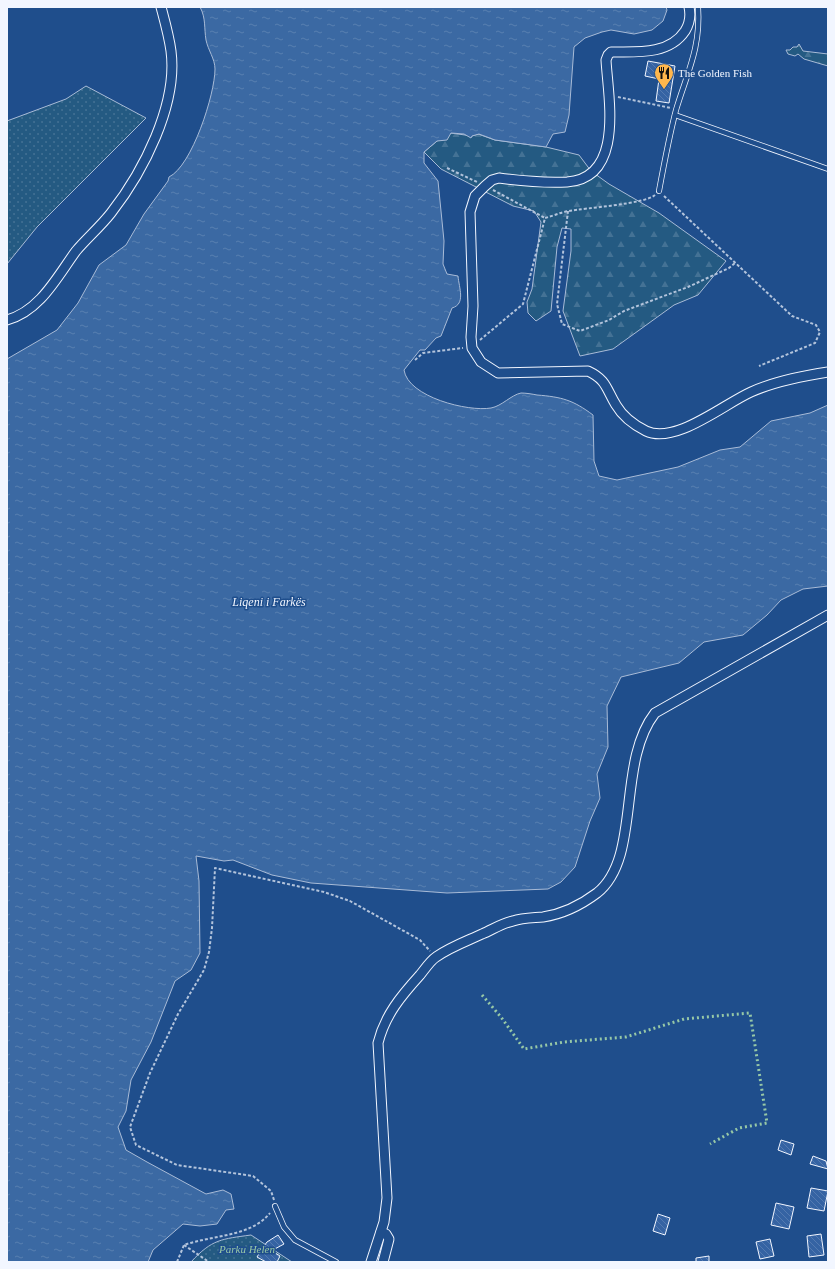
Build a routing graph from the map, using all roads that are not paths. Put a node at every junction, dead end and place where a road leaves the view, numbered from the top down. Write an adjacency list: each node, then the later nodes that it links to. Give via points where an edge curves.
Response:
1 (161, 7): 7 (street, via 171,52 171,79 164,110 149,154 112,212 79,248 49,290 35,306)
2 (689, 7): 8 (street, via 689,25 677,41 655,50 611,52 608,55 610,134 600,164 588,175 567,182 499,178 485,186 472,202 472,348 481,362 498,373 588,371 600,377 606,384 624,416 647,432 660,434 696,423 752,392 787,380)
3 (698, 7): 4 (lane, via 699,36)
4 (675, 116): 5 (lane); 6 (lane)
5 (828, 169)
6 (659, 191)
7 (7, 320)
8 (828, 372)
9 (828, 615): 11 (street, via 655,713 648,722 634,763 624,840 619,859 612,876 598,892 560,914 512,921 435,958 390,1011 378,1043 387,1198)
10 (275, 1206): 12 (lane, via 284,1227 295,1240)
11 (381, 1232): 13 (street); 14 (street, via 389,1239)
12 (336, 1262)
13 (371, 1262)
14 (383, 1262)

